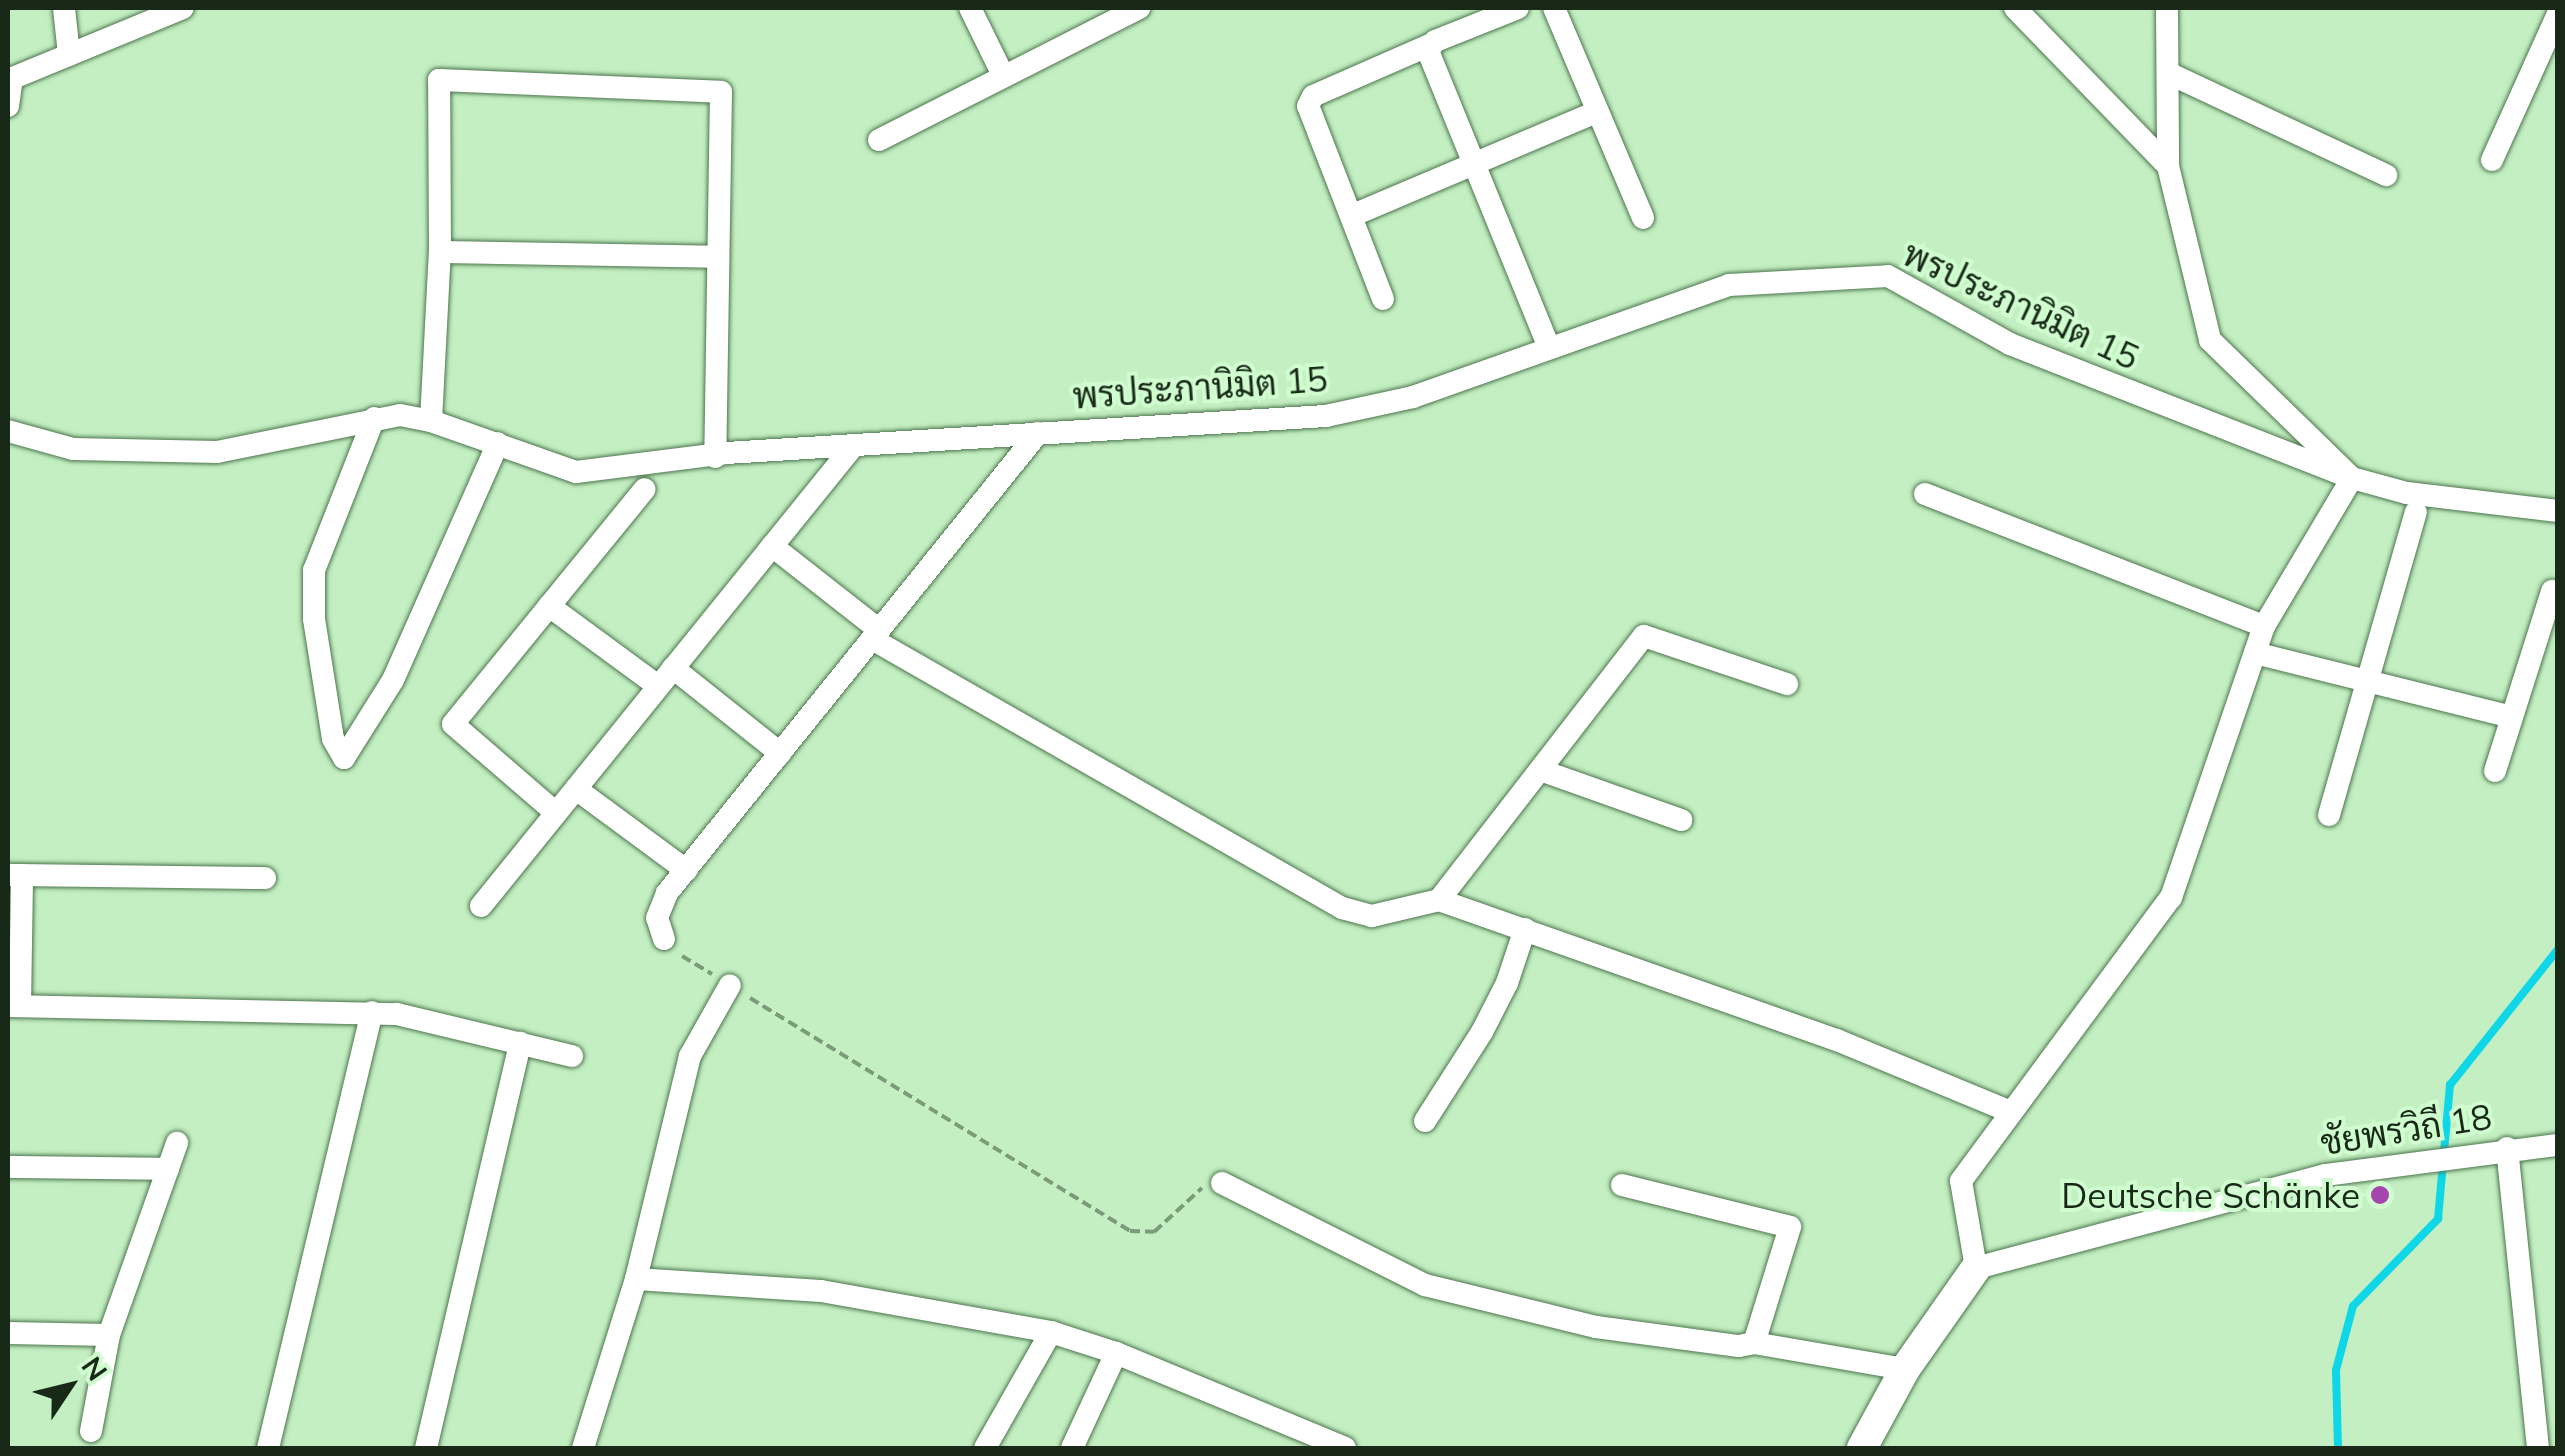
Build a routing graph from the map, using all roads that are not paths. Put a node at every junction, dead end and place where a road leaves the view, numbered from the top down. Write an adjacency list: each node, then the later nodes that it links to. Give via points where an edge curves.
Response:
1 (64, 8): 11 (street)
2 (182, 8): 11 (street)
3 (970, 8): 13 (street)
4 (1138, 8): 13 (street)
5 (1518, 8): 10 (street)
6 (1554, 8): 16 (street)
7 (2016, 8): 20 (street)
8 (2167, 8): 12 (street)
9 (2558, 14): 18 (street)
10 (1432, 44): 19 (street, via 1429,56); 22 (street, via 1310,99 1308,109)
11 (69, 55): 14 (street)
12 (2168, 73): 20 (street); 21 (street)
13 (1003, 76): 17 (street)
14 (10, 79): 15 (street)
15 (8, 106)
16 (1598, 111): 19 (street); 23 (street)
17 (879, 140)
18 (2492, 160)
19 (1473, 163): 22 (street); 27 (street)
20 (2168, 166): 35 (street, via 2210,340)
21 (2386, 175)
22 (1350, 216): 26 (street)
23 (1644, 218)
24 (440, 252): 25 (street); 25 (street, via 440,80 721,92); 29 (street)
25 (718, 258): 34 (street)
26 (1382, 299)
27 (1549, 348): 31 (street, พรประภานิมิต 15, via 1414,397 1326,416); 35 (street, พรประภานิมิต 15, via 1729,284 1888,276 2010,344)
28 (374, 418): 29 (street, พรประภานิมิต 15); 30 (street, พรประภานิมิต 15, via 217,452 72,449); 32 (street, via 314,570 314,620 332,739 344,758 393,680)
29 (431, 421): 32 (street, พรประภานิมิต 15)
30 (8, 431)
31 (1038, 433): 33 (street, พรประภานิมิต 15); 44 (street)
32 (498, 443): 34 (street, พรประภานิมิต 15, via 576,472)
33 (854, 445): 34 (street, พรประภานิมิต 15); 40 (street)
34 (715, 457)
35 (2352, 478): 38 (street, พรประภานิมิต 15, via 2407,493); 43 (street)
36 (644, 489): 42 (street)
37 (1925, 494): 43 (street)
38 (2558, 511)
39 (2416, 512): 47 (street)
40 (772, 546): 44 (street); 46 (street)
41 (2552, 592): 49 (street)
42 (549, 606): 46 (street); 54 (street, via 453,724)
43 (2264, 626): 45 (street)
44 (876, 634): 50 (street); 60 (street, via 1342,908 1372,916)
45 (2255, 654): 47 (street); 69 (street, via 2172,896)
46 (666, 677): 50 (street); 53 (street)
47 (2368, 682): 49 (street); 55 (street)
48 (1787, 684): 51 (street, via 1644,636)
49 (2511, 717): 52 (street)
50 (780, 752): 57 (street)
51 (1540, 770): 56 (street); 60 (street)
52 (2495, 772)
53 (576, 789): 54 (street); 57 (street)
54 (556, 812): 61 (street)
55 (2329, 816)
56 (1681, 820)
57 (686, 870): 63 (street, via 658,912)
58 (14, 875): 59 (street); 65 (street)
59 (266, 878)
60 (1439, 900): 62 (street)
61 (480, 906)
62 (1525, 928): 69 (street, via 1838,1040); 70 (street, via 1498,1000)
63 (664, 939)
64 (730, 986): 79 (street, via 690,1056)
65 (14, 1006): 66 (street)
66 (372, 1012): 67 (street); 88 (street)
67 (520, 1043): 68 (street); 89 (street)
68 (572, 1056)
69 (2010, 1112): 78 (street, via 1961,1181)
70 (1425, 1121)
71 (177, 1143): 75 (street)
72 (2558, 1144): 73 (street, ชัยพรวิถี 18)
73 (2507, 1148): 78 (street, ชัยพรวิถี 18, via 2326,1175); 95 (street)
74 (8, 1167): 75 (street)
75 (168, 1169): 82 (street)
76 (1222, 1183): 83 (street, via 1426,1285 1596,1327)
77 (1622, 1185): 83 (street, via 1790,1227)
78 (1976, 1268): 85 (street)
79 (636, 1279): 80 (street, via 820,1292); 90 (street)
80 (1051, 1332): 84 (street); 91 (street)
81 (8, 1333): 82 (street)
82 (109, 1335): 86 (street)
83 (1754, 1344): 85 (street)
84 (1116, 1354): 87 (street); 92 (street)
85 (1905, 1369): 94 (street)
86 (90, 1432)
87 (1288, 1438): 93 (street)
88 (268, 1448)
89 (426, 1448)
90 (583, 1448)
91 (985, 1448)
92 (1072, 1448)
93 (1345, 1448)
94 (1862, 1448)
95 (2538, 1448)

